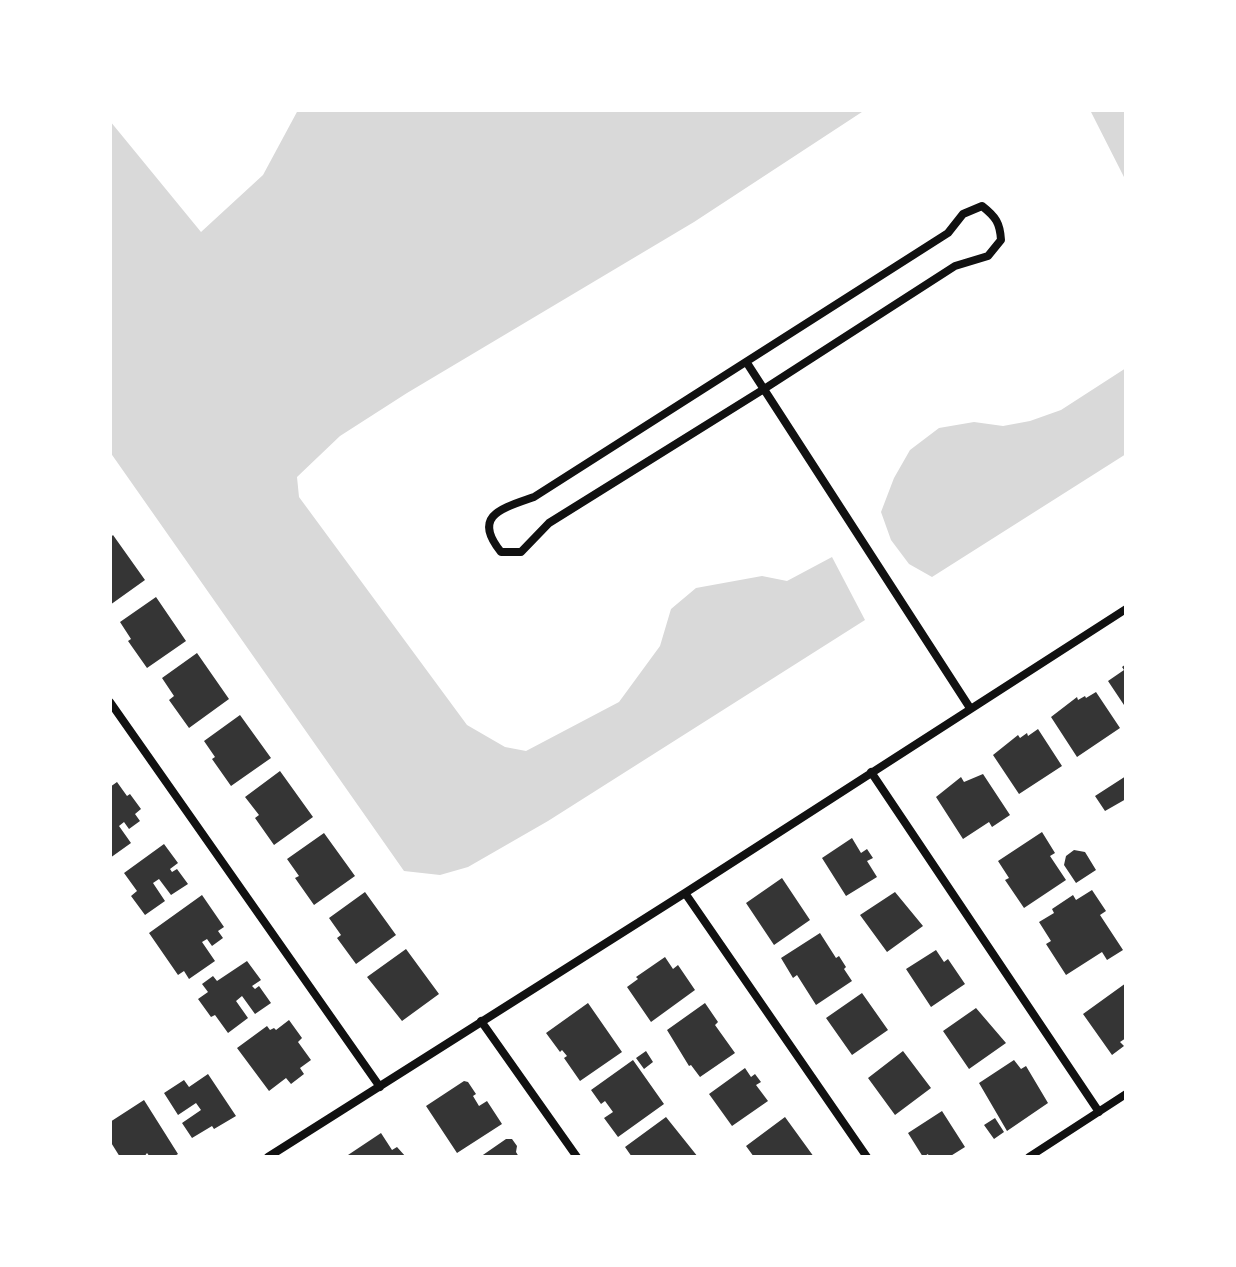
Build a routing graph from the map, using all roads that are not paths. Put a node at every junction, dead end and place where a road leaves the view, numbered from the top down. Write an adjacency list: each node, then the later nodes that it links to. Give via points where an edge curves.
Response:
1 (747, 363): 2 (street); 2 (street, via 948,233 963,214 982,206 996,217 1001,240 988,256 955,266); 2 (street, via 534,497 501,509 488,525 490,539 501,552 521,552 549,523)
2 (764, 389): 5 (street)
3 (1126, 609): 5 (street)
4 (110, 702): 9 (street)
5 (970, 708): 6 (street)
6 (871, 772): 7 (street); 11 (street)
7 (685, 893): 8 (street); 15 (street)
8 (481, 1021): 9 (street); 14 (street)
9 (380, 1087): 12 (street)
10 (1126, 1094): 11 (street)
11 (1099, 1112): 16 (street)
12 (283, 1153): 13 (street)
13 (268, 1157)
14 (577, 1157)
15 (867, 1157)
16 (1029, 1157)

